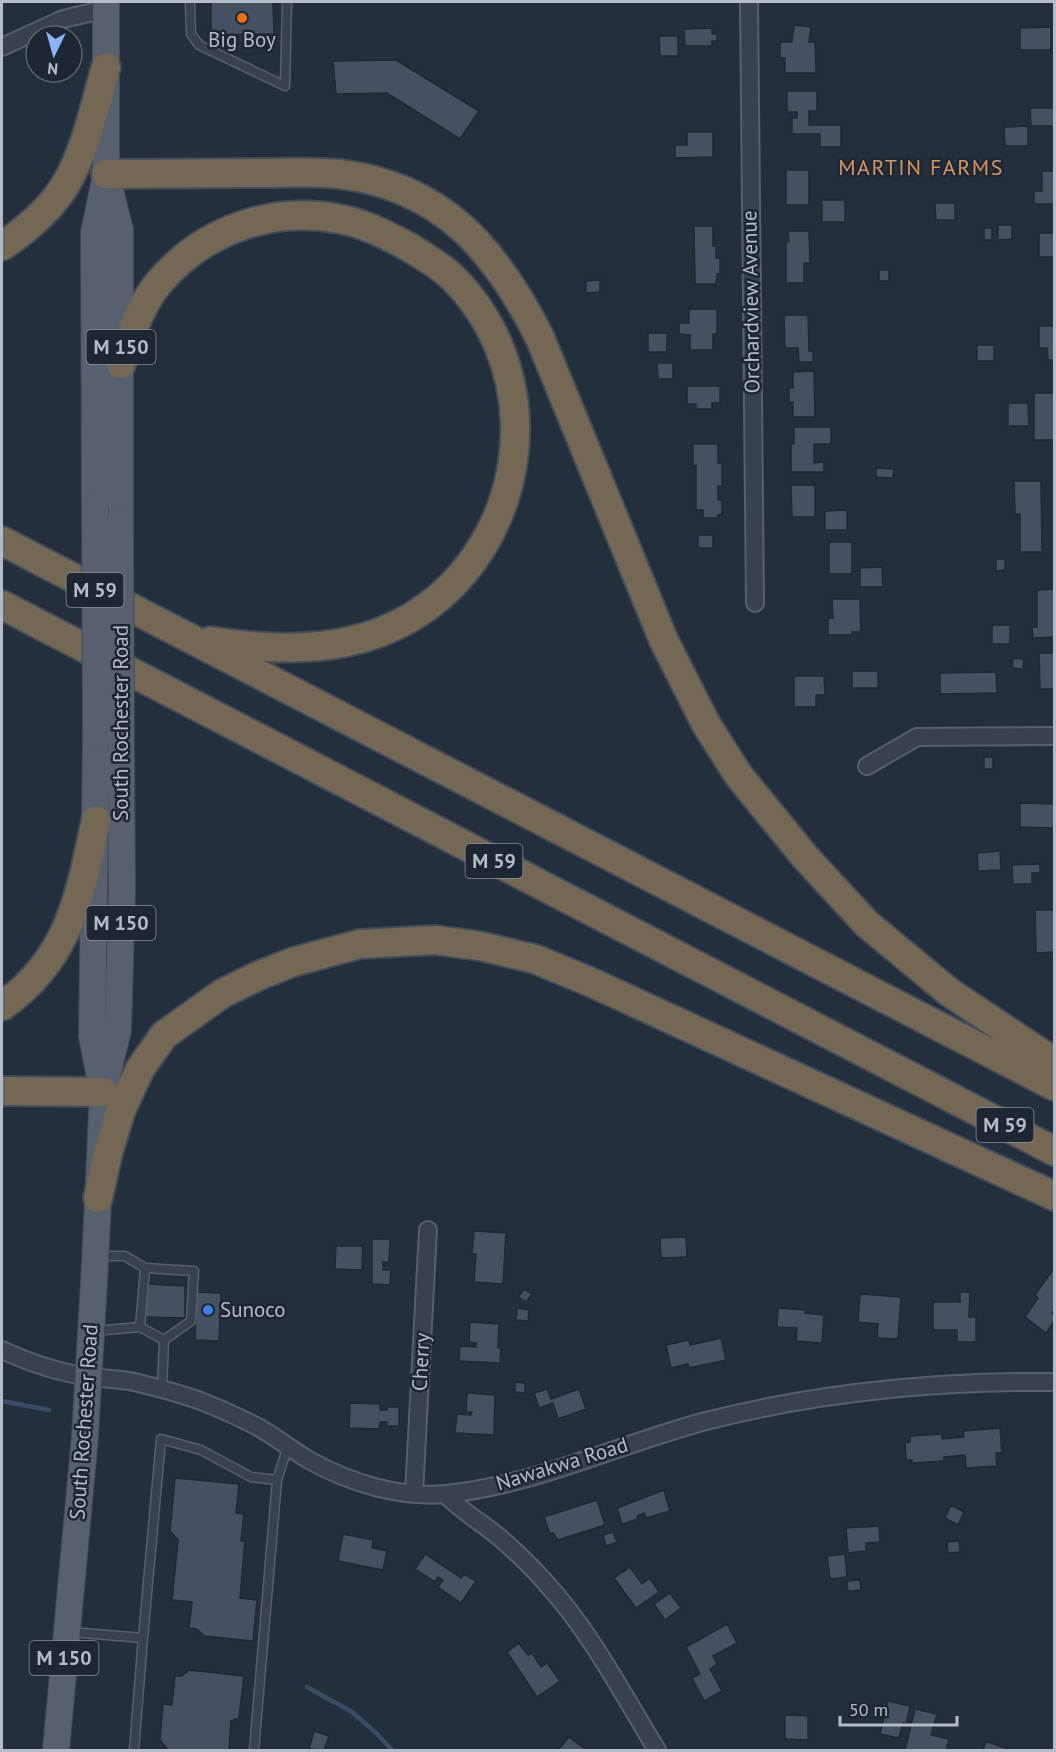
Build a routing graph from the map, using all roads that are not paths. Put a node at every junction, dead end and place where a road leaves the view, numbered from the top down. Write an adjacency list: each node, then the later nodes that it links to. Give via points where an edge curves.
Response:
1 (190, 2): 2 (lane, via 191,34 199,45 285,86)
2 (287, 2)
3 (749, 2): 11 (street, Orchardview Avenue)
4 (106, 5): 5 (street, via 63,19); 6 (main road, South Rochester Road)
5 (2, 47)
6 (106, 67): 7 (main road, South Rochester Road); 8 (highway, via 67,182 45,211)
7 (106, 174): 9 (main road, South Rochester Road / M 150, via 120,230); 18 (main road, South Rochester Road / M 150, bridge, via 94,233); 20 (highway, via 338,174 378,181 411,192 445,213 474,239 497,265 540,338 664,641 706,724 739,776 867,924 949,992)
8 (2, 246)
9 (121, 364): 15 (highway, via 137,319 157,286 188,254 220,233 259,219 297,215 341,219 388,236 452,277 493,334 508,371 515,405 512,475 498,520 479,554 452,586 400,623 352,642 273,649); 23 (main road, South Rochester Road / M 150, bridge, via 122,891 118,1030)
10 (2, 541): 15 (highway, M 59)
11 (755, 603)
12 (2, 605): 14 (highway, M 59)
13 (2, 615): 14 (highway)
14 (33, 622): 24 (highway, M 59)
15 (188, 638): 21 (highway, M 59)
16 (1054, 736): 17 (street, via 917,737)
17 (867, 766)
18 (96, 820): 19 (highway, via 81,891 66,931 48,962 23,991); 23 (main road, South Rochester Road / M 150, via 92,1036)
19 (2, 1006)
20 (1054, 1062)
21 (1054, 1086)
22 (2, 1090): 23 (highway)
23 (103, 1092): 26 (main road, South Rochester Road / M 150)
24 (1054, 1151)
25 (1054, 1196): 26 (highway, via 535,959 435,940 360,944 293,962 223,993 164,1035 140,1069 121,1110)
26 (98, 1198): 28 (main road, South Rochester Road / M 150)
27 (428, 1230): 39 (street, Cherry)
28 (96, 1256): 29 (lane, via 125,1256); 31 (main road, South Rochester Road / M 150)
29 (145, 1268): 30 (lane); 32 (lane, via 194,1271 191,1321)
30 (140, 1327): 31 (lane); 32 (lane)
31 (91, 1331): 34 (main road, South Rochester Road / M 150)
32 (164, 1340): 36 (lane)
33 (2, 1350): 34 (street, Nawakwa Road)
34 (89, 1377): 36 (street, Nawakwa Road); 41 (main road, South Rochester Road / M 150)
35 (1054, 1382): 40 (street, Nawakwa Road, via 902,1387 780,1405 665,1432 536,1476)
36 (162, 1389): 37 (street, Nawakwa Road, via 228,1412)
37 (288, 1446): 38 (lane); 39 (street, Nawakwa Road, via 343,1476)
38 (277, 1480): 42 (lane, via 251,1477 201,1450 161,1439); 45 (lane)
39 (414, 1493): 40 (street, Nawakwa Road)
40 (445, 1494): 46 (street, via 522,1558 572,1614)
41 (66, 1632): 42 (lane); 43 (main road, South Rochester Road / M 150)
42 (143, 1638): 44 (lane)
43 (56, 1750)
44 (134, 1750)
45 (254, 1750)
46 (657, 1750)

